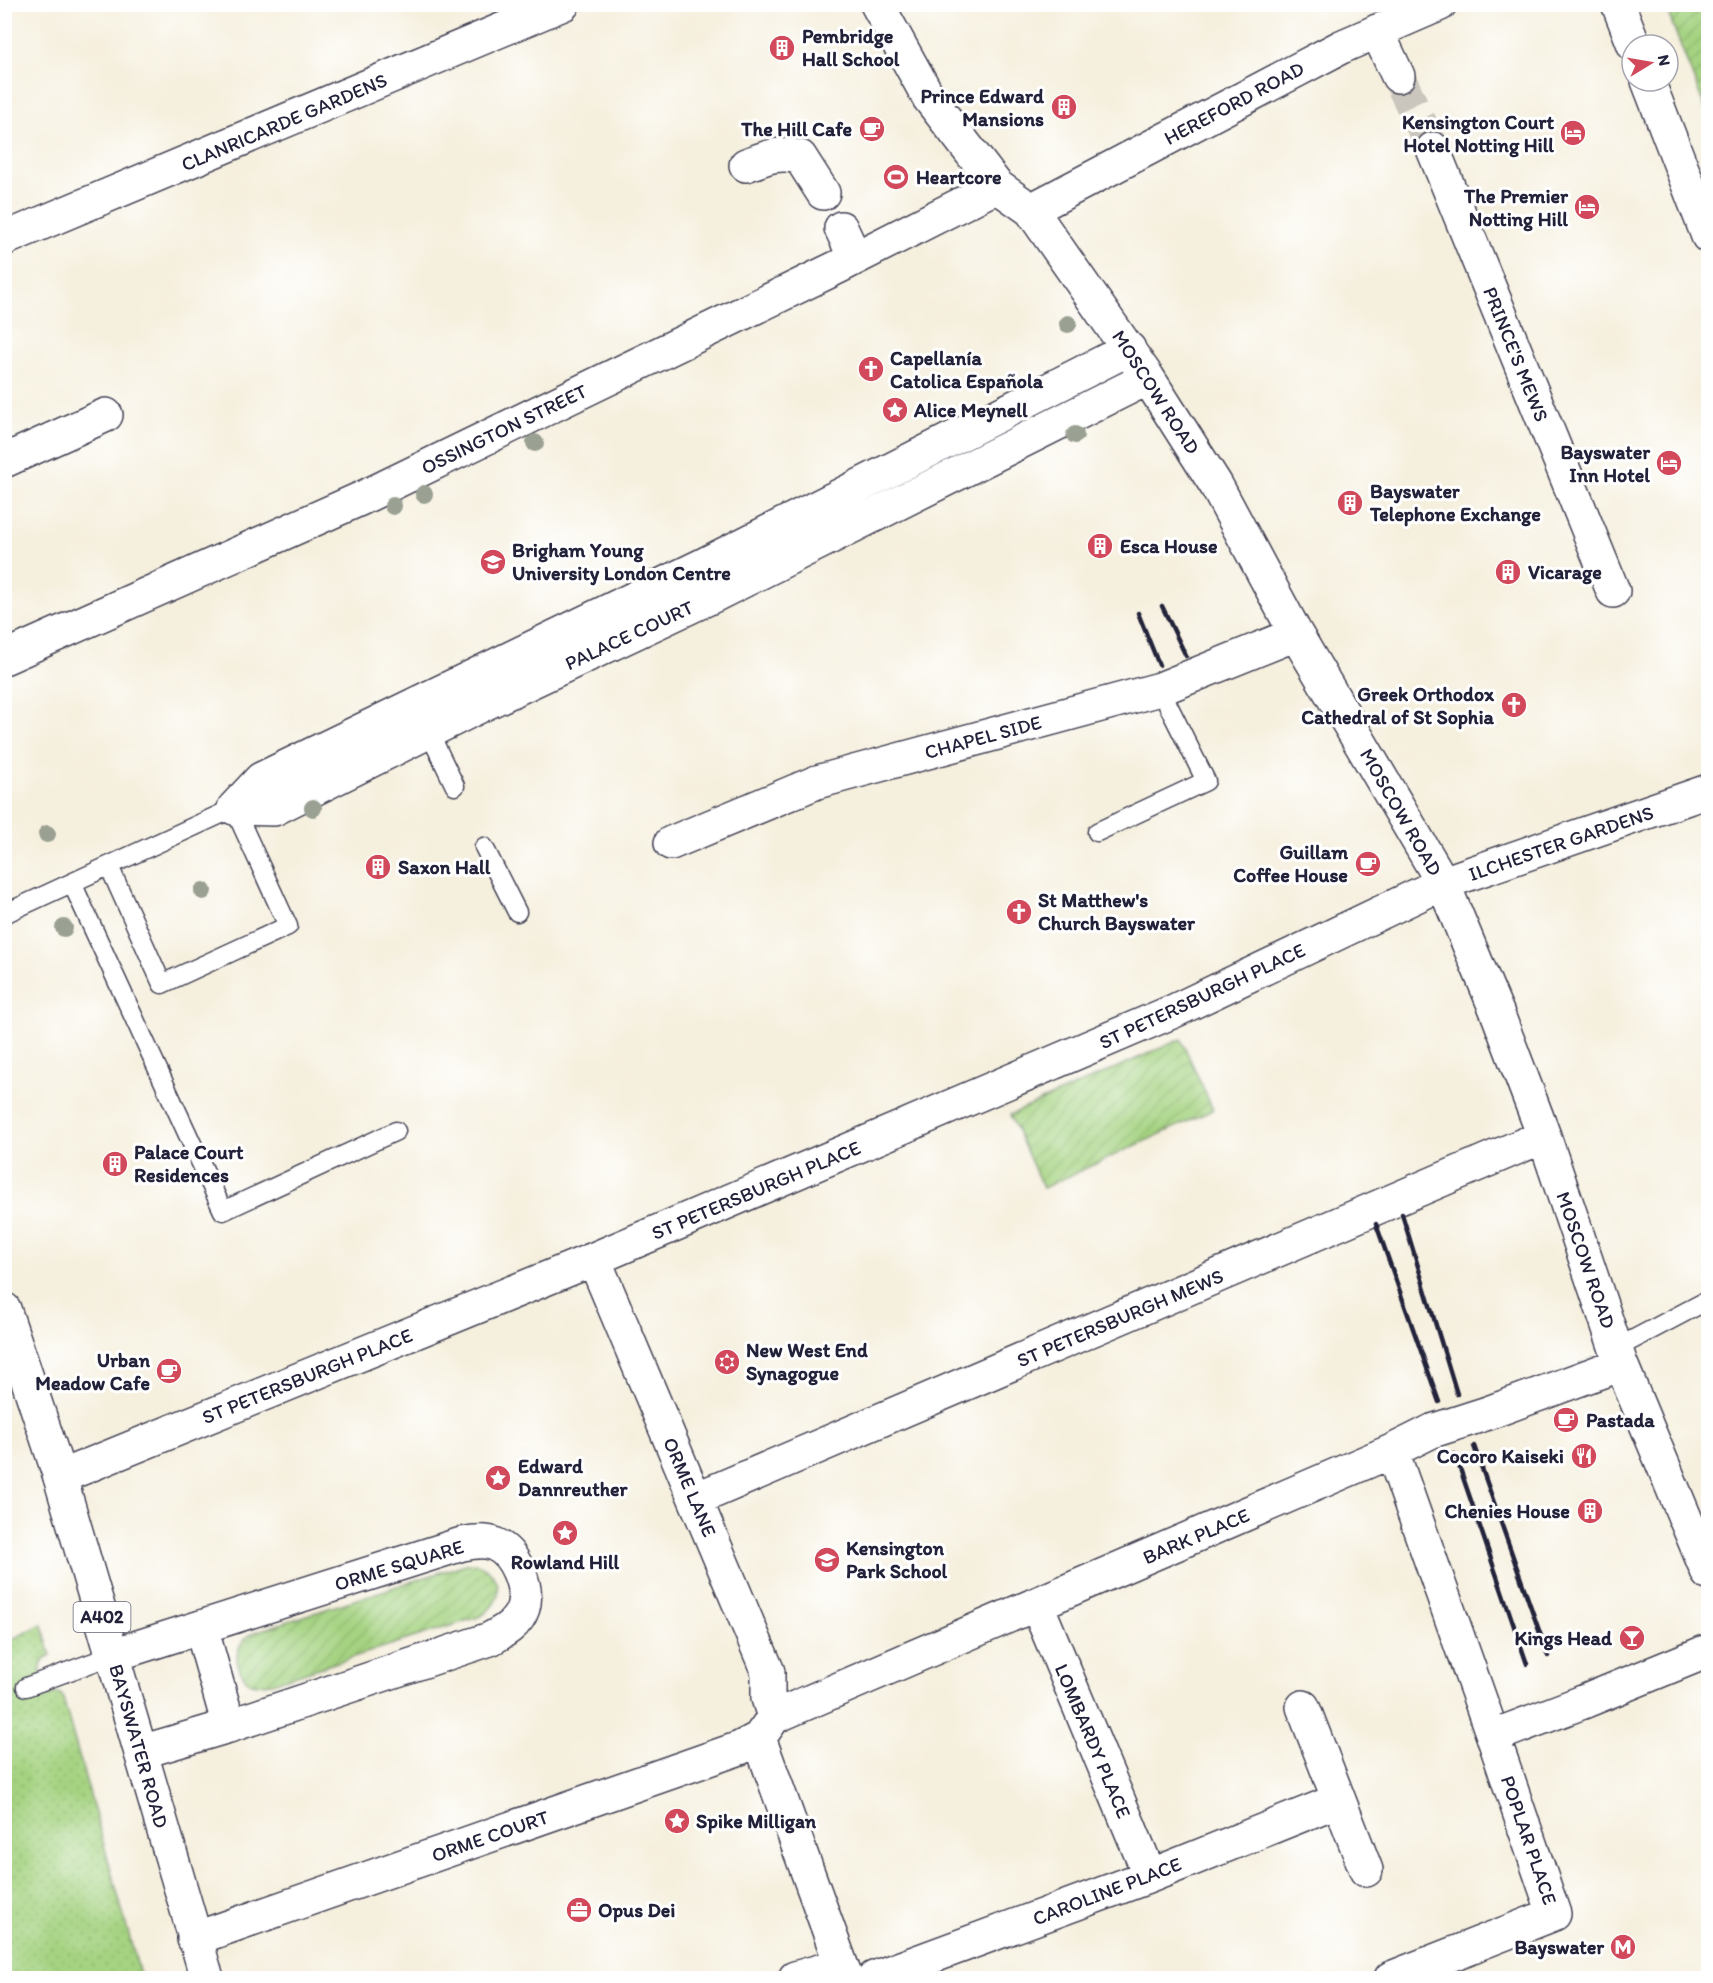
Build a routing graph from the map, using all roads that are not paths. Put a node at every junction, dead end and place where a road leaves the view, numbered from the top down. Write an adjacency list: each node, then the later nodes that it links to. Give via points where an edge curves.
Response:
1 (563, 4): 16 (street, CLANRICARDE GARDENS)
2 (877, 4): 11 (street, MOSCOW ROAD, via 929,98)
3 (1440, 4): 5 (street, HEREFORD ROAD)
4 (1618, 4): 6 (street)
5 (1377, 31): 7 (street); 13 (street, HEREFORD ROAD)
6 (1629, 33)
7 (1398, 76)
8 (1653, 93): 15 (street)
9 (1432, 149): 25 (street, PRINCE'S MEWS)
10 (746, 165): 12 (street, via 785,153 800,157)
11 (997, 186): 13 (street, MOSCOW ROAD); 17 (street, OSSINGTON STREET)
12 (823, 193)
13 (1031, 210): 18 (street, MOSCOW ROAD)
14 (841, 228): 17 (street)
15 (1708, 236)
16 (4, 239)
17 (855, 258): 28 (street, OSSINGTON STREET, via 360,500)
18 (1129, 349): 19 (street, MOSCOW ROAD); 20 (street, PALACE COURT)
19 (1148, 378): 22 (street, PALACE COURT); 27 (street, MOSCOW ROAD, via 1216,485)
20 (1025, 402): 22 (lane); 24 (street, PALACE COURT)
21 (106, 415): 23 (street)
22 (1040, 432): 26 (street, PALACE COURT)
23 (4, 461)
24 (703, 565): 26 (lane); 30 (street, PALACE COURT)
25 (1613, 591)
26 (717, 594): 30 (street, PALACE COURT, via 490,701)
27 (1296, 634): 29 (street, CHAPEL SIDE); 39 (street, MOSCOW ROAD)
28 (4, 658)
29 (1160, 689): 34 (lane, via 1206,781); 35 (street, CHAPEL SIDE, via 817,782)
30 (422, 718): 31 (lane); 33 (street, PALACE COURT, via 274,809)
31 (455, 786)
32 (1694, 797): 39 (street, ILCHESTER GARDENS)
33 (234, 808): 37 (lane, PALACE COURT); 37 (lane, via 288,926 162,984)
34 (1097, 832)
35 (671, 843)
36 (484, 847): 40 (lane)
37 (109, 866): 38 (lane, PALACE COURT)
38 (72, 883): 41 (lane, PALACE COURT); 42 (lane, via 223,1211)
39 (1443, 883): 43 (street, MOSCOW ROAD); 44 (street, ST PETERSBURGH PLACE, via 1174,1011)
40 (517, 912)
41 (4, 914)
42 (396, 1131)
43 (1544, 1136): 47 (street, MOSCOW ROAD); 51 (street, ST PETERSBURGH MEWS)
44 (594, 1259): 50 (street, ST PETERSBURGH PLACE); 51 (street, ORME LANE)
45 (1708, 1300): 47 (lane)
46 (4, 1309): 48 (street, BAYSWATER ROAD / A402)
47 (1618, 1356): 49 (street, BARK PLACE, bridge); 52 (street, MOSCOW ROAD)
48 (13, 1363): 50 (street, BAYSWATER ROAD / A402)
49 (1392, 1451): 53 (street, BARK PLACE); 61 (street, POPLAR PLACE)
50 (60, 1477): 56 (street, BAYSWATER ROAD / A402)
51 (696, 1499): 60 (street, ORME LANE, via 768,1672)
52 (1707, 1565)
53 (1037, 1605): 60 (street, BARK PLACE); 65 (street, LOMBARDY PLACE)
54 (201, 1627): 56 (street, ORME SQUARE); 59 (street); 59 (street, ORME SQUARE, via 462,1544 495,1544 509,1556 520,1574 523,1608 514,1623 490,1639)
55 (1708, 1651): 61 (street, bridge)
56 (113, 1655): 57 (lane); 62 (street, BAYSWATER ROAD / A402)
57 (26, 1687)
58 (1303, 1707): 63 (street)
59 (229, 1726): 62 (street, ORME SQUARE)
60 (767, 1727): 66 (street, ORME COURT, via 741,1748); 67 (street)
61 (1500, 1733): 71 (street, POPLAR PLACE, via 1554,1914)
62 (141, 1752): 66 (street, BAYSWATER ROAD / A402)
63 (1339, 1800): 64 (street); 65 (street, CAROLINE PLACE)
64 (1366, 1870)
65 (1150, 1876): 70 (street, CAROLINE PLACE)
66 (194, 1939): 68 (street, BAYSWATER ROAD / A402)
67 (843, 1972): 69 (street)
68 (207, 1978)
69 (795, 1978)
70 (874, 1978)
71 (1391, 1978)

